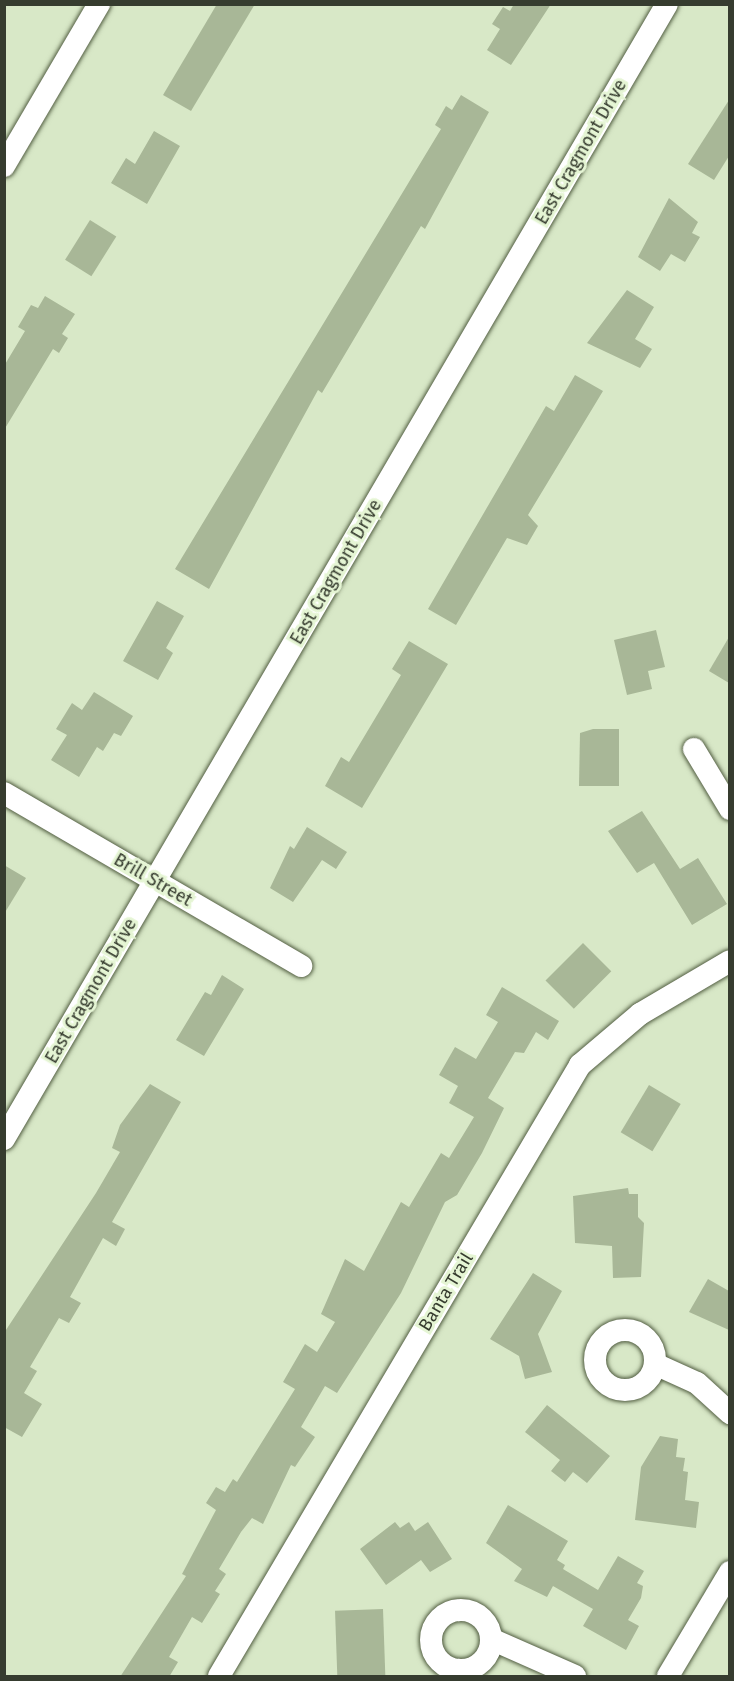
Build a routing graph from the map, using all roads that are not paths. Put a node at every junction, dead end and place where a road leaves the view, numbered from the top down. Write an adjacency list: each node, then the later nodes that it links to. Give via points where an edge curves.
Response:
1 (99, 4): 3 (street)
2 (668, 4): 7 (street, East Cragmont Drive)
3 (4, 166)
4 (694, 749): 6 (street)
5 (4, 793): 7 (street, Brill Street)
6 (729, 809)
7 (155, 882): 9 (street, Brill Street); 10 (street, East Cragmont Drive)
8 (729, 961): 15 (street, Banta Trail, via 640,1014 580,1065)
9 (301, 966)
10 (4, 1139)
11 (655, 1364): 12 (street, via 697,1383)
12 (729, 1413)
13 (729, 1572): 17 (street)
14 (491, 1639): 16 (street)
15 (219, 1677)
16 (575, 1677)
17 (668, 1677)

